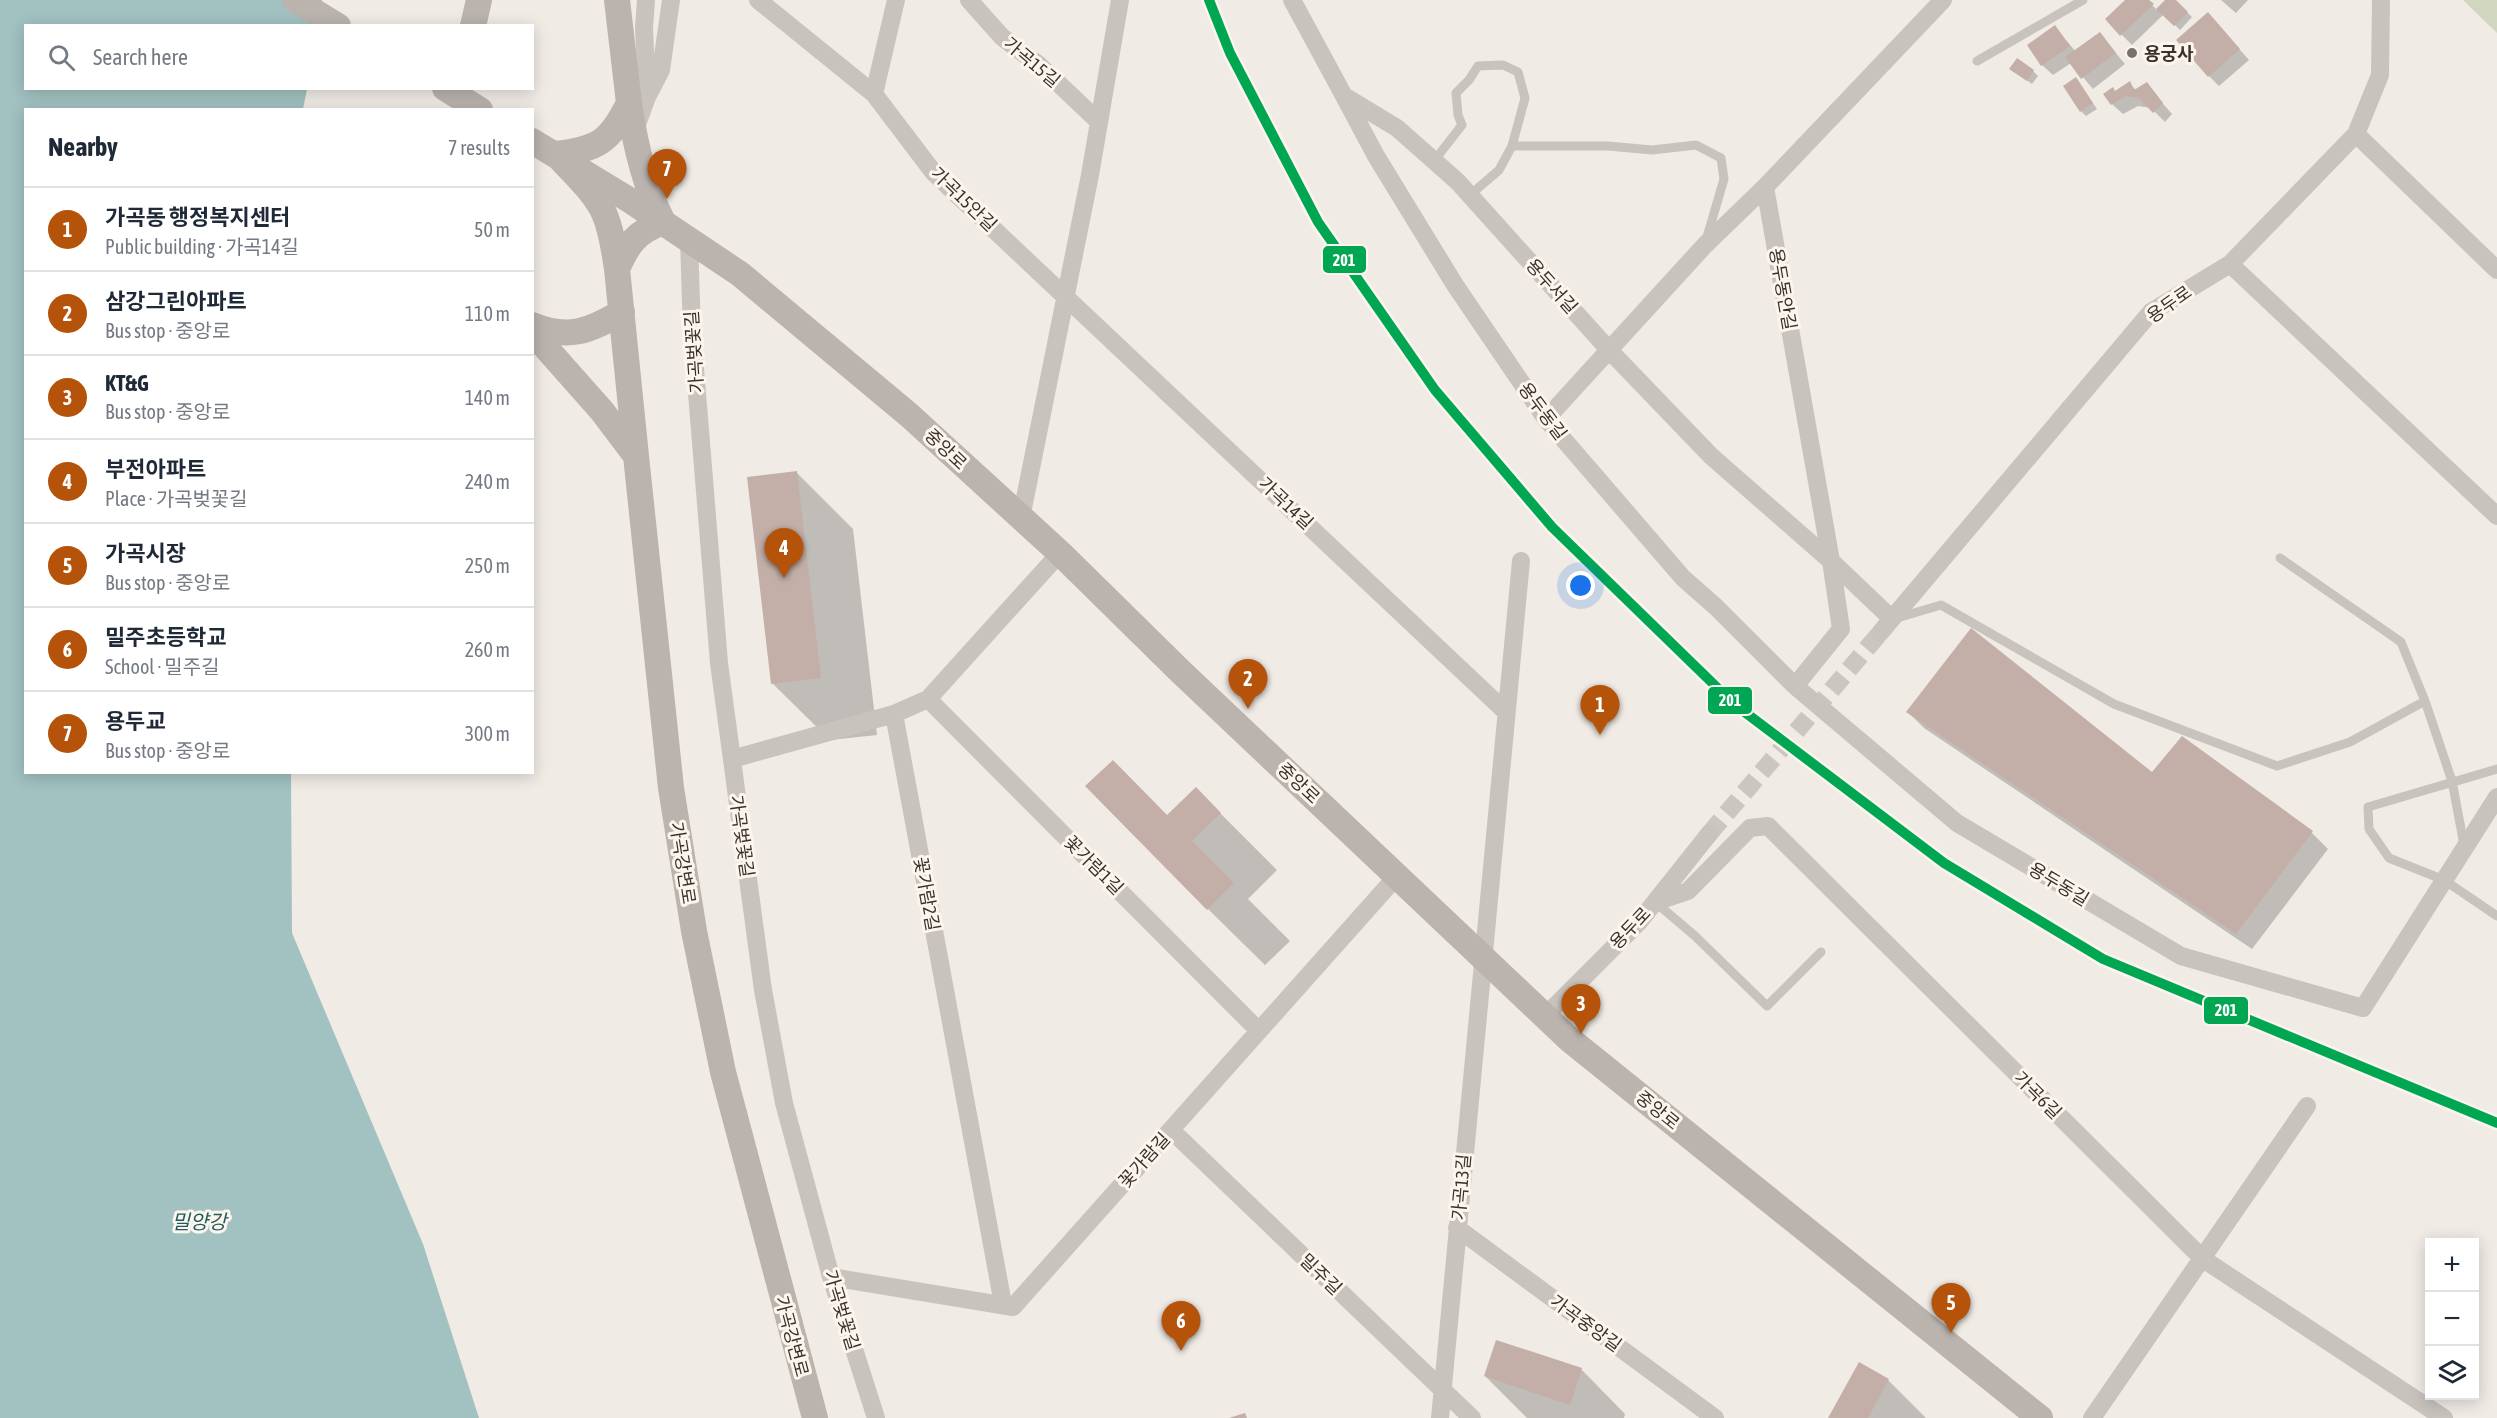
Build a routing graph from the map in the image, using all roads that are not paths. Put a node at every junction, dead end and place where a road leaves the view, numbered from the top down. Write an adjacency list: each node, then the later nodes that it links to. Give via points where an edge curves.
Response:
1 (295, 0): 14 (main road)
2 (479, 0): 15 (main road)
3 (617, 0): 21 (main road)
4 (646, 0): 21 (street)
5 (671, 0): 21 (street, via 661,70)
6 (758, 0): 19 (street, 가곡15안길)
7 (896, 0): 19 (street)
8 (969, 0): 24 (street, 가곡15길, via 1002,37 1039,65)
9 (1120, 0): 24 (street)
10 (1292, 0): 20 (street)
11 (1942, 0): 30 (street)
12 (2083, 0): 16 (lane)
13 (2381, 0): 25 (street, via 2380,75)
14 (335, 24)
15 (473, 24)
16 (1977, 61)
17 (447, 90): 23 (main road)
18 (460, 90): 22 (main road)
19 (874, 94): 38 (street, 가곡15안길, via 934,173)
20 (1344, 96): 29 (street, 용두서길, via 1397,128); 43 (street, 용두동길, via 1455,285)
21 (638, 100): 28 (main road, via 602,142 582,151); 32 (main road, via 633,136 647,186)
22 (457, 108)
23 (477, 108)
24 (1098, 121): 38 (street)
25 (2356, 134): 35 (street, 용두로); 37 (street)
26 (534, 142): 28 (main road, 중앙로)
27 (1512, 146): 29 (lane, via 1525,98 1518,72 1503,65 1478,66 1456,93 1462,125); 31 (lane, via 1499,170); 34 (lane, via 1652,150 1696,145 1721,158 1724,179)
28 (556, 154): 32 (main road, 중앙로); 36 (main road, 가곡강변로, via 604,212)
29 (1434, 160): 31 (street, 용두서길)
30 (1765, 187): 34 (street); 50 (street, 용두동안길)
31 (1470, 195): 42 (street, 용두서길)
32 (663, 222): 33 (main road, 중앙로); 36 (main road, via 646,228 636,237)
33 (689, 240): 46 (main road, 중앙로, via 740,274 909,415); 58 (street, 가곡벚꽃길, via 692,332 718,651)
34 (1705, 245): 42 (street)
35 (2230, 264): 45 (street); 51 (street, 용두로, via 2151,312)
36 (617, 269): 39 (main road, 가곡강변로)
37 (2497, 270)
38 (1065, 295): 46 (street); 56 (street, 가곡14길)
39 (622, 312): 40 (main road, via 595,328 564,334); 44 (main road, 가곡강변로)
40 (534, 326)
41 (534, 334): 44 (main road)
42 (1610, 351): 43 (street); 50 (street, 용두서길, via 1711,456)
43 (1546, 419): 53 (street, 용두동길, via 1683,578)
44 (636, 456): 79 (main road, 가곡강변로, via 671,788 694,931 723,1072)
45 (2497, 516)
46 (1021, 518): 47 (main road, 중앙로)
47 (1060, 553): 54 (street); 64 (main road, 중앙로)
48 (2280, 558): 55 (lane, via 2401,642)
49 (1521, 561): 56 (street)
50 (1831, 561): 51 (street); 53 (street, via 1841,629)
51 (1892, 619): 52 (street, 용두로); 55 (lane, via 1941,605 2114,704 2277,766 2350,742)
52 (1880, 633)
53 (1796, 686): 65 (street, 용두동길, via 1957,823 2181,956 2363,1008)
54 (928, 699): 57 (street); 71 (street, 꽃가람1길)
55 (2424, 701): 60 (lane)
56 (1506, 712): 69 (street)
57 (894, 714): 58 (street); 77 (street, 꽃가람2길)
58 (732, 759): 76 (street, 가곡벚꽃길, via 763,990 780,1080)
59 (2497, 769): 60 (lane)
60 (2452, 781): 63 (lane); 65 (lane, via 2368,807 2369,829 2389,858)
61 (2497, 797): 63 (street)
62 (1709, 834): 66 (street, 용두로)
63 (2465, 848): 65 (street)
64 (1397, 876): 69 (main road, 중앙로); 71 (street, 꽃가람길)
65 (2444, 880): 67 (lane)
66 (1655, 902): 68 (lane, via 1767,1006); 70 (street, 용두로); 75 (street, 가곡6길, via 1688,891 1750,828 1768,826)
67 (2497, 916)
68 (1821, 952)
69 (1482, 956): 70 (main road, 중앙로); 74 (street, 가곡13길)
70 (1545, 1016): 84 (main road, 중앙로)
71 (1259, 1031): 73 (street, 꽃가람길)
72 (2307, 1106): 75 (street)
73 (1171, 1130): 77 (street, 꽃가람길, via 1014,1306); 78 (street, 밀주길)
74 (1457, 1228): 78 (street, 가곡13길); 83 (street, 가곡중앙길)
75 (2203, 1259): 85 (street); 86 (street, 가곡6길)
76 (831, 1277): 77 (street); 80 (street, 가곡벚꽃길)
77 (1003, 1304)
78 (1442, 1390): 81 (street, 가곡13길); 82 (street, 밀주길)
79 (815, 1418)
80 (876, 1418)
81 (1440, 1418)
82 (1472, 1418)
83 (1715, 1418)
84 (2040, 1418)
85 (2092, 1418)
86 (2444, 1418)

